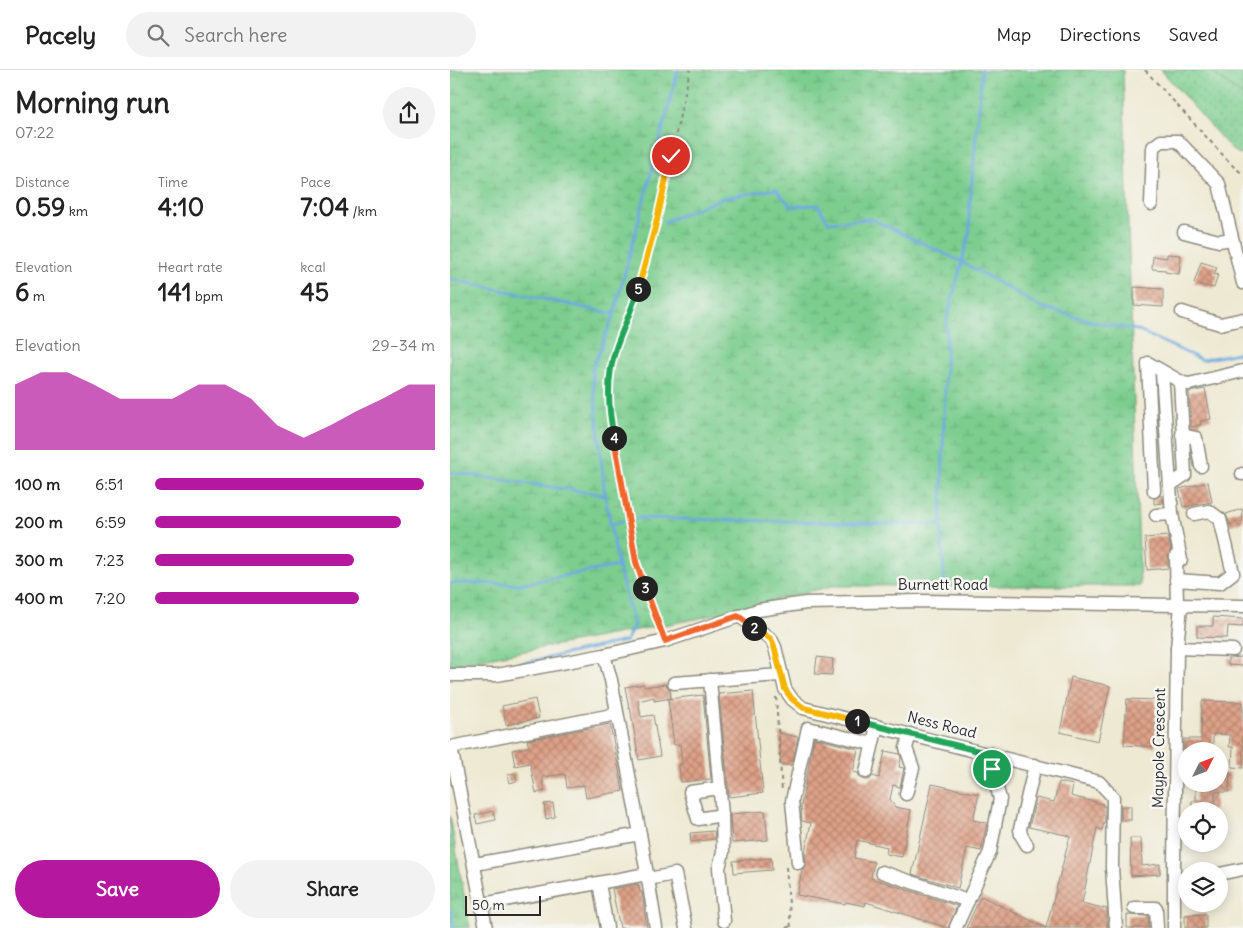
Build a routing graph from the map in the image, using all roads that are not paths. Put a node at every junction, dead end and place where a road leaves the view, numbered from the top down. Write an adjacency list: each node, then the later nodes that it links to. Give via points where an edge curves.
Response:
1 (1151, 204): 3 (street, via 1153,147 1161,141 1178,141 1219,184)
2 (1184, 232): 3 (street, via 1218,241)
3 (1232, 239): 4 (street)
4 (1243, 283)
5 (1182, 312): 6 (street, via 1220,324)
6 (1243, 319)
7 (1243, 371): 9 (street, via 1189,384)
8 (1162, 372): 9 (street); 12 (street, Maypole Crescent); 13 (street, via 1148,364)
9 (1180, 381): 10 (street)
10 (1182, 435): 11 (street, via 1196,438); 12 (street, via 1185,475)
11 (1201, 466)
12 (1170, 485): 14 (street, Maypole Crescent)
13 (1154, 491)
14 (1172, 514): 16 (street); 17 (street, Maypole Crescent, via 1178,558)
15 (1194, 514): 17 (street, via 1209,511 1220,519 1233,574 1220,583)
16 (1156, 515)
17 (1176, 580): 18 (street, Maypole Crescent)
18 (1179, 606): 19 (street, Burnett Road); 20 (street, Burnett Road, via 850,602 803,604); 21 (street, Maypole Crescent)
19 (1243, 606)
20 (738, 616): 23 (street, Burnett Road, via 665,641); 25 (street, Ness Road, via 771,639)
21 (1177, 648): 22 (street); 40 (street, Maypole Crescent)
22 (1233, 650)
23 (604, 655): 24 (street, Burnett Road, via 497,675); 28 (street)
24 (450, 675)
25 (780, 676): 26 (street); 29 (street, Ness Road, via 792,699 804,708)
26 (710, 680): 27 (street); 35 (street)
27 (674, 683)
28 (618, 714): 38 (street); 42 (street, via 451,746)
29 (877, 726): 30 (street, Ness Road); 31 (street)
30 (910, 734): 32 (street, Ness Road); 36 (street, via 906,748 913,768)
31 (872, 744): 34 (street); 41 (street, via 808,728 792,801)
32 (991, 754): 33 (street, Ness Road); 49 (street, via 1000,799 990,852)
33 (1035, 765): 39 (street, via 1020,829); 58 (street, Ness Road, via 1099,782 1113,797 1112,867)
34 (866, 772)
35 (720, 788): 37 (street); 37 (street, via 690,792 698,819)
36 (906, 794)
37 (722, 815): 52 (street, via 723,852 719,868)
38 (640, 834): 42 (street); 46 (street)
39 (1026, 845)
40 (1180, 862)
41 (798, 863)
42 (475, 864): 50 (street)
43 (1243, 868): 45 (street)
44 (882, 872): 49 (street)
45 (1228, 872)
46 (647, 876): 47 (street); 56 (street); 57 (street, via 675,874)
47 (599, 883): 50 (street); 55 (street)
48 (1178, 895): 60 (street, Maypole Crescent)
49 (968, 902): 53 (street)
50 (483, 904): 54 (street)
51 (1134, 908): 59 (street, via 1156,908)
52 (724, 921)
53 (956, 927)
54 (486, 928)
55 (607, 928)
56 (656, 928)
57 (686, 928)
58 (1116, 928)
59 (1157, 928)
60 (1174, 928)

